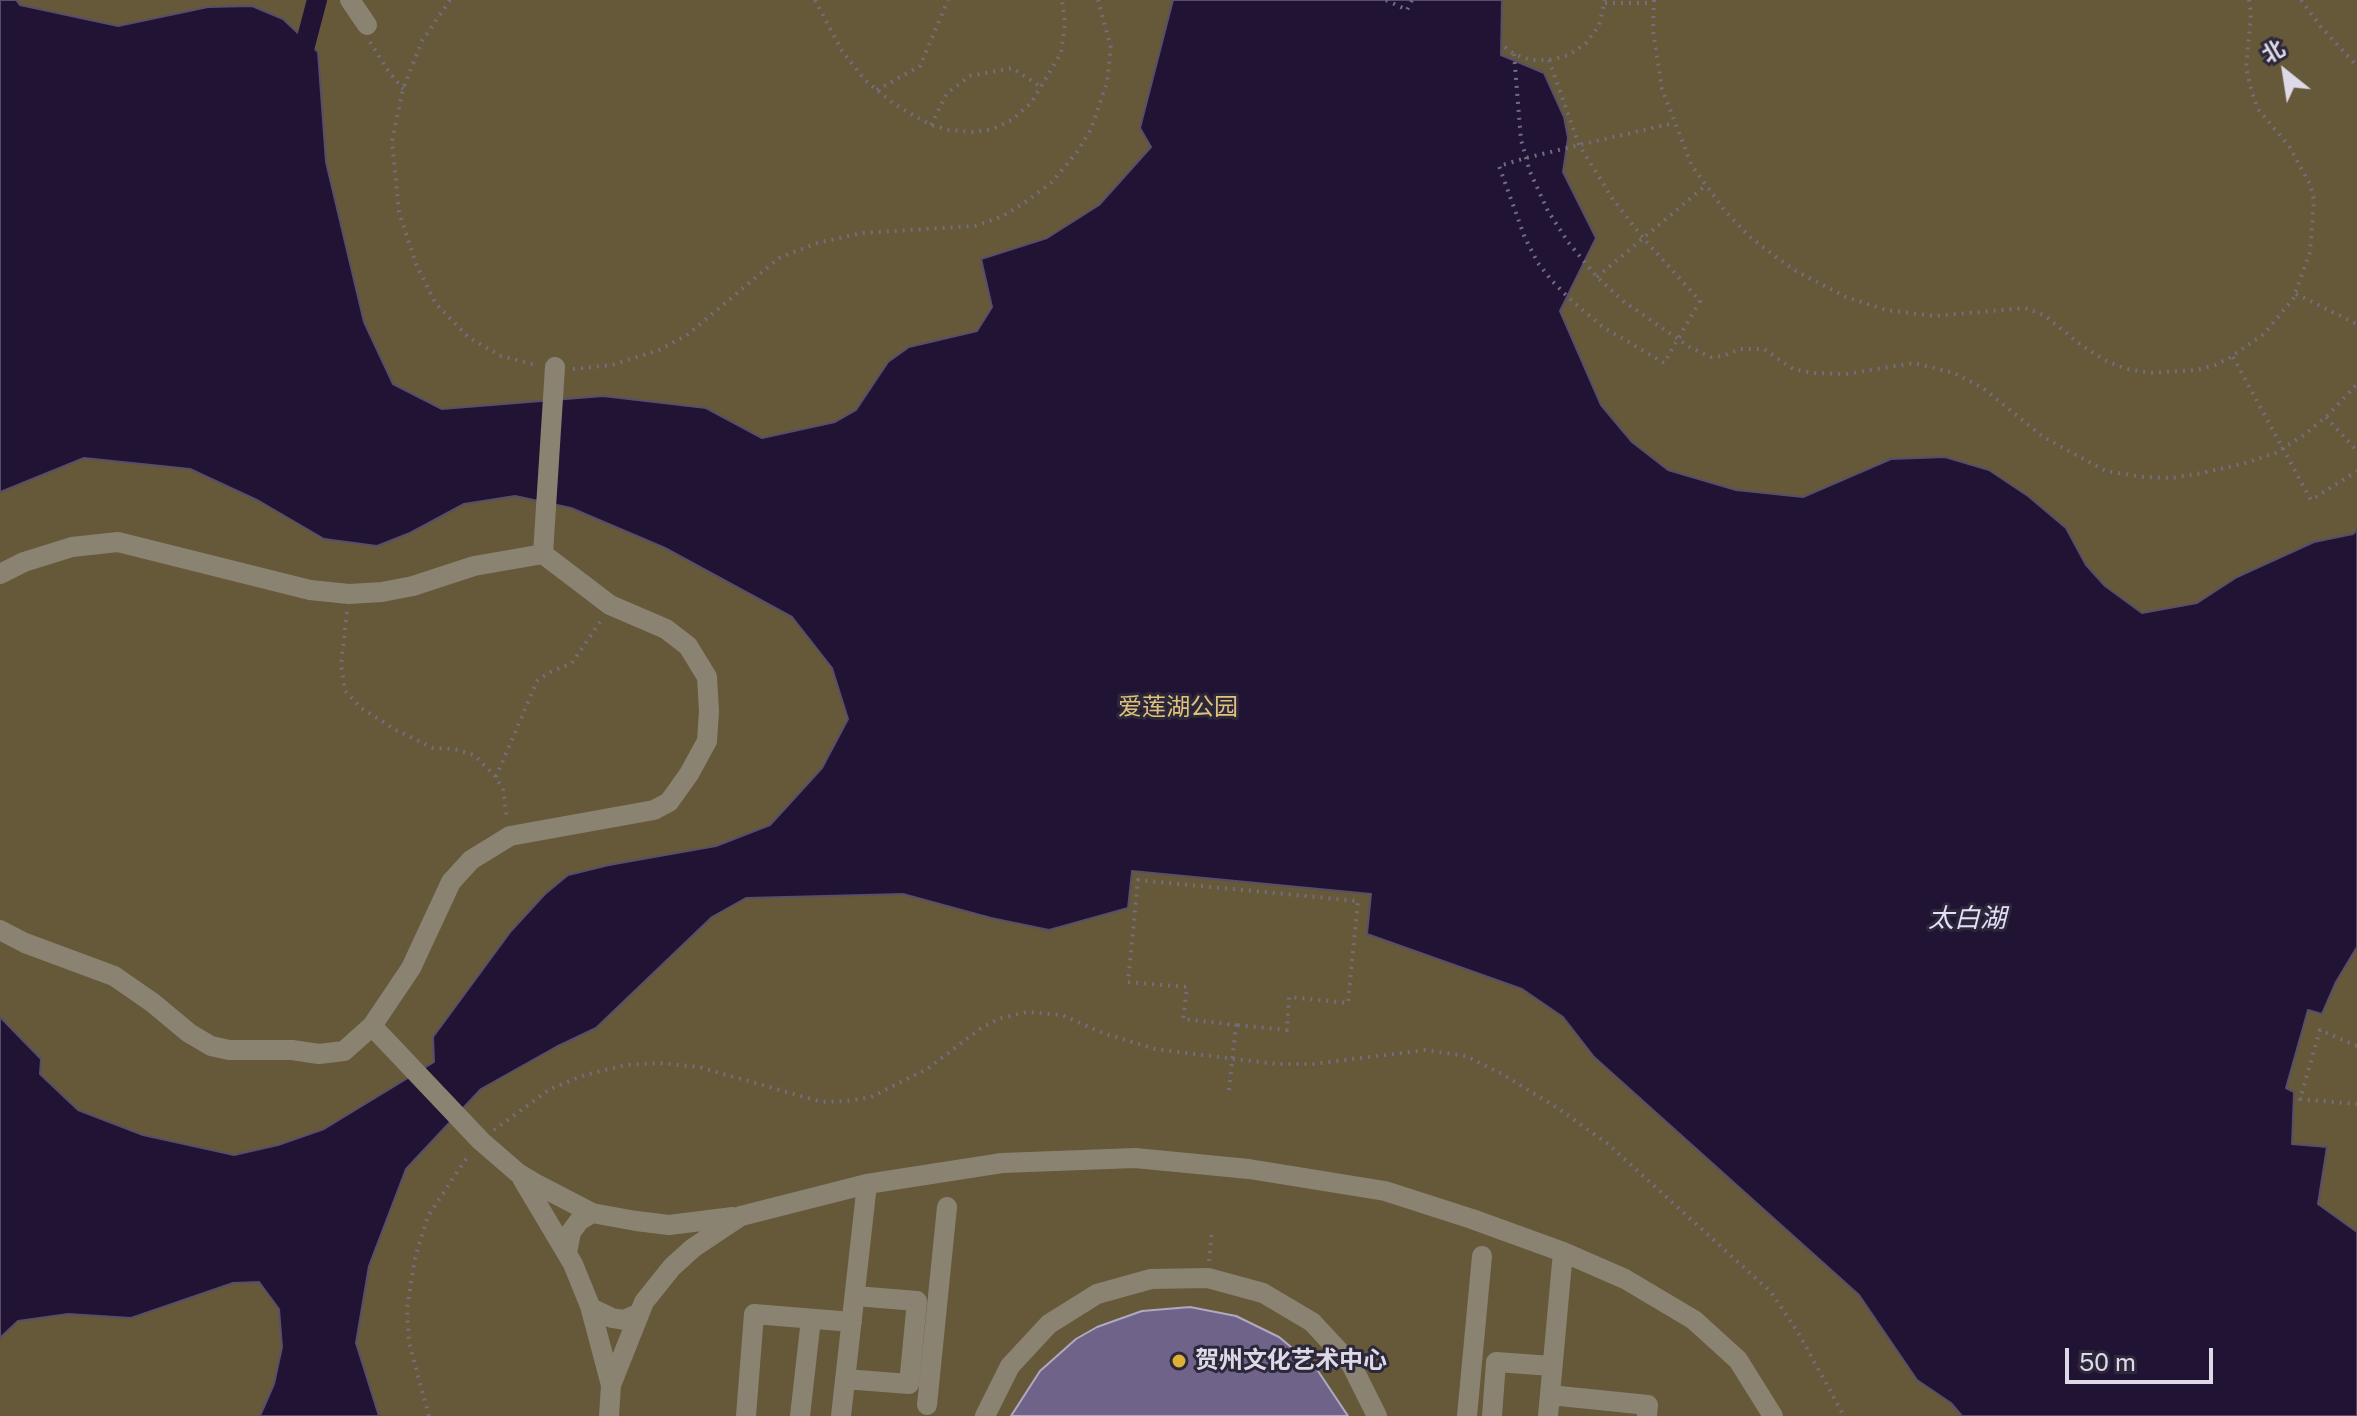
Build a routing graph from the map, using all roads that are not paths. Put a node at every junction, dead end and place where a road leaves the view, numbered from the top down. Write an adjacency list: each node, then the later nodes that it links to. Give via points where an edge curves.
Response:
1 (350, 0): 2 (street)
2 (367, 25)
3 (555, 367): 4 (street)
4 (543, 554): 5 (street, via 474,566 413,586 349,594 310,590 118,542 72,547); 7 (street, via 610,605 666,629 688,646 707,677 707,741 669,802 654,810 510,836 471,860 451,882 411,968)
5 (0, 574)
6 (0, 930): 7 (street, via 114,976 189,1033 220,1048 344,1051)
7 (372, 1026): 8 (street)
8 (518, 1173): 11 (street); 15 (street)
9 (867, 1184): 12 (street); 14 (street, via 1002,1163 1135,1158 1205,1163 1385,1191); 18 (street)
10 (947, 1207): 26 (street)
11 (592, 1213): 13 (street); 15 (street, via 571,1232)
12 (741, 1216): 13 (street); 17 (street)
13 (657, 1224): 17 (street, via 673,1241)
14 (1563, 1252): 23 (street); 38 (street, via 1625,1279 1694,1320 1738,1360)
15 (567, 1253): 19 (street)
16 (1482, 1256): 35 (street)
17 (672, 1267): 20 (street)
18 (855, 1296): 22 (street); 24 (street, via 917,1301 909,1384)
19 (591, 1308): 20 (street, via 624,1320); 25 (street)
20 (638, 1314): 25 (street)
21 (811, 1319): 22 (street); 30 (street, via 754,1314); 31 (street)
22 (852, 1322): 24 (street)
23 (1552, 1366): 27 (street); 36 (street, via 1496,1362)
24 (845, 1379): 32 (street)
25 (611, 1385): 29 (street)
26 (927, 1405)
27 (1549, 1406): 28 (street)
28 (1594, 1408): 37 (street, via 1648,1405)
29 (609, 1416)
30 (746, 1416)
31 (800, 1416)
32 (841, 1416)
33 (985, 1416): 34 (street, via 1010,1366 1049,1324 1097,1294 1151,1279 1208,1278 1263,1293 1312,1322 1351,1364)
34 (1377, 1416)
35 (1467, 1416)
36 (1492, 1416)
37 (1647, 1416)
38 (1773, 1416)

